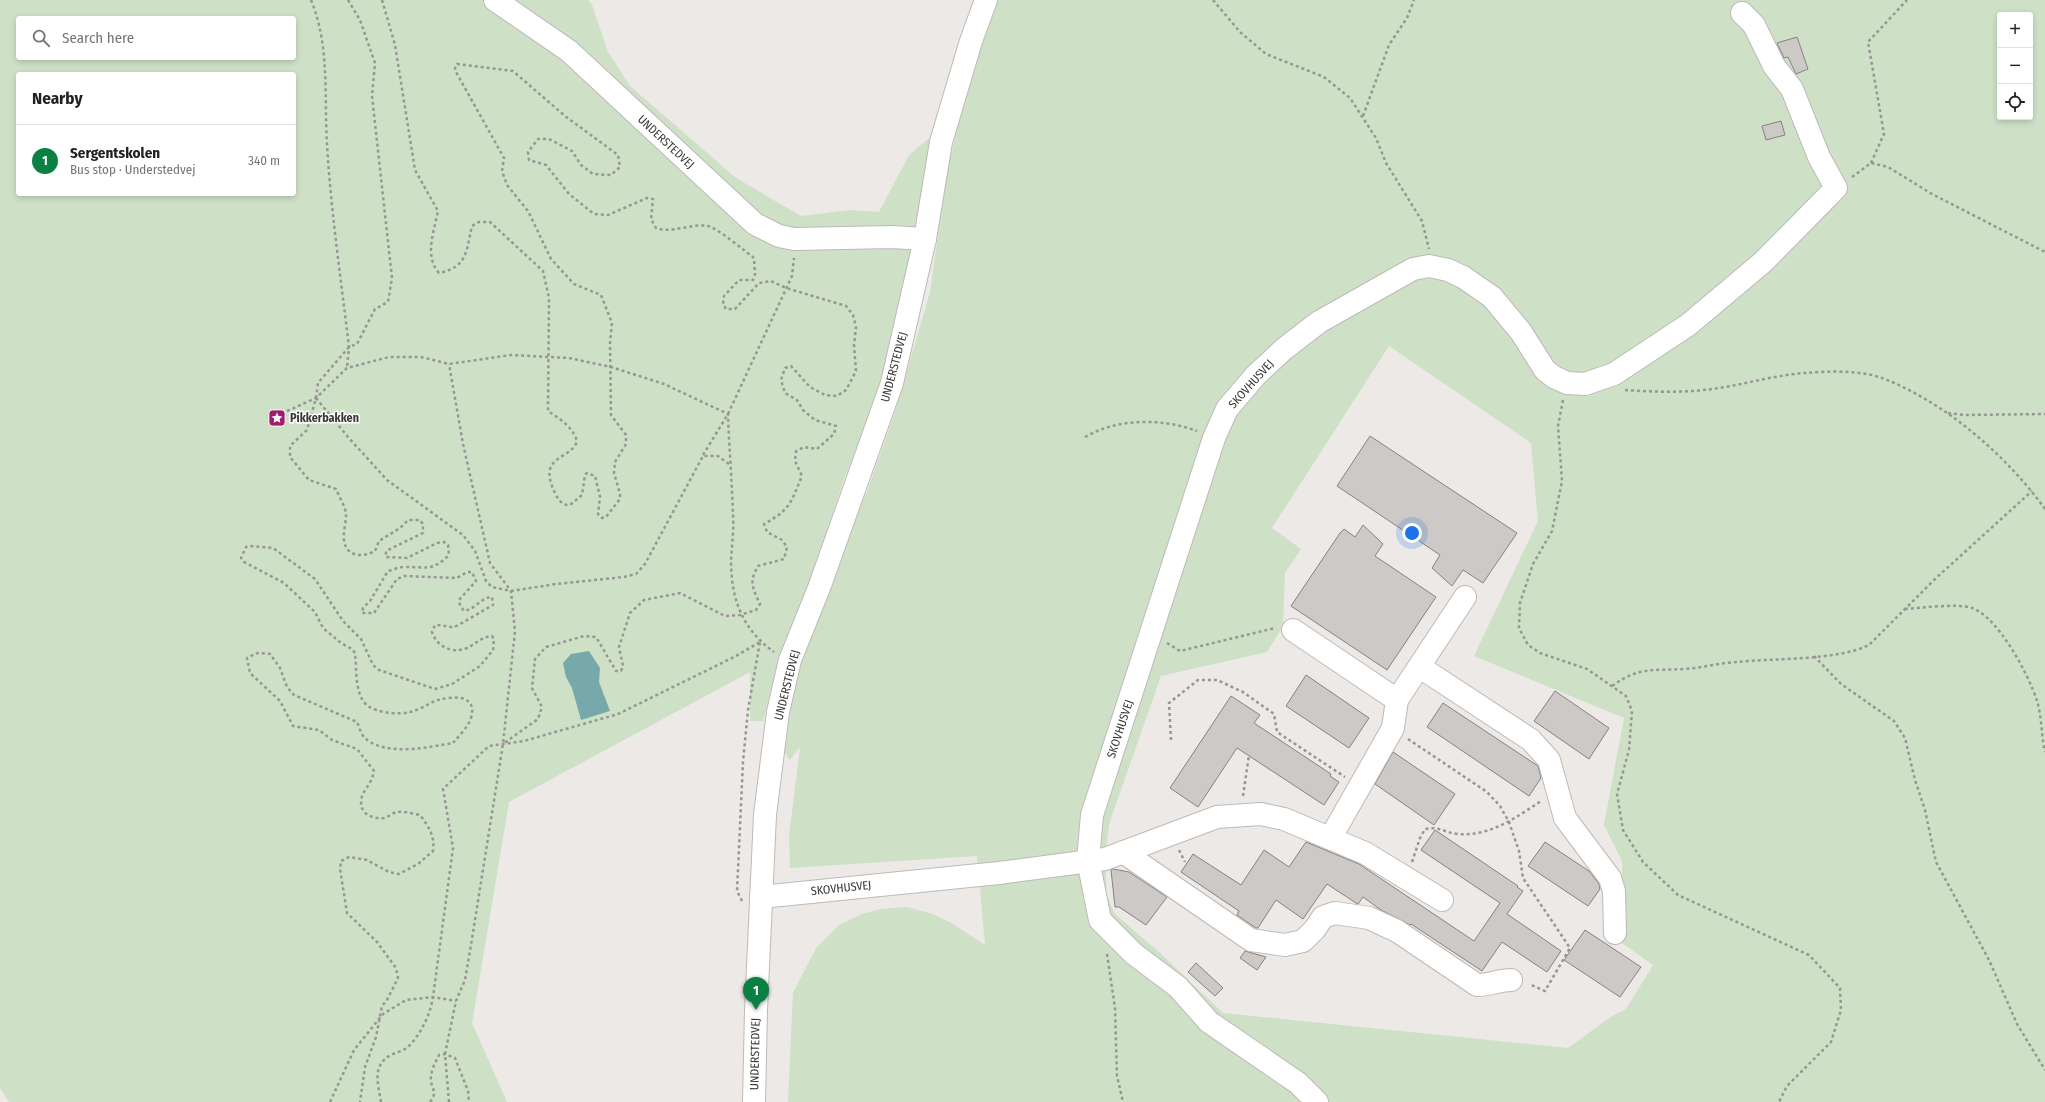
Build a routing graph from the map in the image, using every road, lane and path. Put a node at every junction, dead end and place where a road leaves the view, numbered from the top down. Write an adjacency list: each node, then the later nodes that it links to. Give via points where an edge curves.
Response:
1 (311, 0): 18 (path, via 317,14 326,66 327,146)
2 (348, 0): 18 (path, via 360,20 375,63 372,96 392,278 388,302 375,309 357,344)
3 (382, 0): 19 (path, via 395,45 415,170 438,211 430,252 434,267 439,273 452,270 464,260 472,226 479,222 490,222 543,271 549,298)
4 (495, 0): 13 (street, UNDERSTEDVEJ, via 569,51 755,224 779,236)
5 (986, 0): 14 (street, UNDERSTEDVEJ, via 941,142)
6 (1214, 0): 10 (path, via 1240,32 1266,54 1324,77 1350,98)
7 (1414, 0): 10 (path, via 1408,18 1389,45)
8 (1907, 0): 11 (path, via 1868,42 1884,134)
9 (1742, 13): 12 (street, via 1754,25 1774,66 1792,89 1819,157)
10 (1363, 116): 16 (path, via 1376,138 1386,163 1422,221 1430,252)
11 (1871, 163): 12 (path); 15 (path, via 1888,167 1932,194)
12 (1836, 188): 23 (street, via 1763,262 1688,325 1614,374 1585,384)
13 (794, 238): 14 (street, UNDERSTEDVEJ); 17 (path, via 795,265)
14 (925, 239): 44 (street, UNDERSTEDVEJ, via 892,383 819,588)
15 (2045, 252)
16 (1429, 266): 23 (street, via 1448,270 1492,297 1521,332 1545,370); 31 (street, SKOVHUSVEJ, via 1413,269 1319,322 1256,375 1228,409)
17 (786, 288): 21 (path, via 771,281 759,283 735,309 726,310 723,304 724,296 739,280 753,280 754,258 710,226 663,230 656,228 651,219 653,199 647,198 608,215 594,214 569,194 546,165 529,160 528,152 538,139 549,139 572,152 581,165 594,174 611,175 620,167 618,154 565,116 513,71 457,64 456,72 504,158 502,171 507,185 528,211 551,259 574,284 601,295 612,323); 28 (path); 39 (path, via 846,306 853,315 856,327 856,371 846,390 836,396 825,395 810,387 791,366 785,368 781,380 785,393 797,400 803,410 815,420 836,426 834,434 817,449 804,447 796,451 795,461 802,476 789,507 764,524 767,532 782,540 787,547 784,559 758,566 752,577 752,587 760,604 756,610)
18 (349, 347): 22 (path); 25 (path, via 318,383)
19 (547, 357): 20 (path, via 511,355); 21 (path, via 569,358); 21 (path, via 548,411 575,433 577,441 571,451 560,456 550,469 549,480 560,500 570,505 582,495 585,475 592,473 600,497 598,514 602,518 606,517 620,499 614,473 615,462 626,444 626,435 611,415)
20 (449, 364): 22 (path, via 421,357 389,357); 36 (path, via 463,444 490,563)
21 (610, 367): 28 (path, via 664,384)
22 (347, 368): 25 (path)
23 (1567, 383): 46 (path, via 1558,426 1562,481 1552,531 1533,564 1520,602 1519,628 1528,645 1540,653 1587,669)
24 (1624, 390): 27 (path, via 1711,390 1803,373 1843,371 1881,378)
25 (316, 398): 26 (path); 36 (path, via 387,480 463,535 475,551 486,582 492,587); 67 (path, via 308,430 290,446 290,457 309,480 336,489 346,514 344,540 347,551 362,556 369,554 375,551 380,541 408,520 414,519 420,520 423,524 423,533 386,551 386,557 407,558 437,543 444,542 448,545 449,555 440,564 423,569 402,567 388,571 362,613 374,613 397,579 404,576 457,578 472,572 476,581 459,600 460,606 464,611 470,610 487,598 492,597 494,600 493,605 460,625 435,625 432,629 435,641 442,647 451,649 469,647 484,637 492,636 494,640 493,650 480,666 452,684 435,689 379,670 373,665 361,639 343,622 315,579 273,548 249,546 241,558 284,583 315,612 323,628 352,649 355,654 359,691 368,706 386,712 409,712 437,700 461,696 472,707 471,718 453,743 415,750 380,747 365,738 357,722 294,695 270,654 257,653 247,658 250,673 280,701 294,726 319,730 332,740 357,749 374,771 361,803 364,812 371,817 384,818 398,812 420,815 431,831 433,851 418,864 398,874 367,860 349,857 341,861 347,913 377,942 396,968 398,978 382,1006)
26 (287, 412)
27 (1947, 412): 29 (path, via 1964,415); 34 (path, via 1999,457)
28 (728, 414): 32 (path); 33 (path)
29 (2045, 414)
30 (1085, 437): 31 (path, via 1101,428 1116,425 1157,423 1179,426)
31 (1214, 438): 41 (street, SKOVHUSVEJ)
32 (703, 456): 33 (path, via 718,456); 36 (path, via 645,564 636,574)
33 (730, 465): 39 (path, via 733,516 731,562)
34 (2032, 491): 35 (path); 38 (path)
35 (2045, 510)
36 (511, 591): 50 (path, via 515,632)
37 (1465, 597): 45 (street)
38 (1905, 609): 43 (path, via 1869,645 1858,650); 51 (path, via 1972,608 1990,619 2020,663 2037,701)
39 (740, 615): 42 (path); 50 (path, via 725,616 680,593 644,600 630,614 619,647 623,666 621,671 616,671 596,637 584,636 546,647 535,660 532,688 542,707 538,719)
40 (1285, 629): 41 (path, via 1180,652); 47 (street)
41 (1151, 633): 58 (street, SKOVHUSVEJ, via 1092,815)
42 (760, 642): 44 (path); 50 (path, via 618,714); 61 (path, via 748,710 743,762 737,891 740,899)
43 (1814, 656): 46 (path, via 1735,662 1685,670 1645,670 1622,678); 69 (path, via 1841,684 1894,721 1905,738 1936,862 1989,960 2017,1024)
44 (790, 660): 61 (street, UNDERSTEDVEJ, via 778,712 771,760 765,815)
45 (1420, 667): 47 (street); 54 (street, via 1531,740 1549,760)
46 (1612, 686): 79 (path, via 1626,696 1632,711 1629,750 1618,794 1623,830 1643,862 1678,895 1809,955 1840,988 1841,1010 1831,1042 1787,1086)
47 (1397, 700): 48 (street)
48 (1393, 728): 53 (street); 56 (path, via 1487,792 1500,806)
49 (1171, 740): 53 (path, via 1169,703 1198,680 1217,680 1243,692 1274,714 1277,732)
50 (503, 744): 65 (path, via 490,746 443,790 453,848); 66 (path, via 465,980)
51 (2045, 752)
52 (1248, 755): 55 (path)
53 (1359, 787): 57 (street)
54 (1558, 790): 56 (path); 62 (street, via 1565,818 1610,878 1614,891)
55 (1241, 814): 57 (street, via 1261,814 1284,819); 58 (street, via 1217,817 1163,839)
56 (1509, 822): 59 (path, via 1487,830 1463,834 1435,827 1425,829); 64 (path, via 1519,851 1523,878 1570,948 1545,991 1531,984)
57 (1331, 838): 59 (street, via 1365,853)
58 (1105, 857): 61 (street, SKOVHUSVEJ); 63 (street, via 1100,920); 64 (street, via 1251,940 1285,944 1303,941 1323,917 1334,913 1346,914 1369,918 1386,925 1477,985)
59 (1408, 878): 60 (street)
60 (1442, 900)
61 (761, 907): 76 (street, UNDERSTEDVEJ)
62 (1615, 932)
63 (1111, 942): 77 (path, via 1117,1076); 78 (street, via 1134,954 1178,987 1209,1022 1298,1083)
64 (1511, 980)
65 (433, 997): 66 (path); 67 (path, via 406,1000 383,1014); 72 (path, via 429,1016 408,1047 384,1058 379,1066 377,1077)
66 (456, 1001): 68 (path)
67 (379, 1020): 70 (path, via 354,1050); 71 (path, via 359,1096)
68 (445, 1054): 73 (path, via 439,1055 432,1069 431,1081 434,1089); 74 (path); 75 (path, via 455,1058 468,1091)
69 (2045, 1070)
70 (330, 1102)
71 (360, 1102)
72 (381, 1102)
73 (430, 1102)
74 (449, 1102)
75 (469, 1102)
76 (754, 1102)
77 (1123, 1102)
78 (1317, 1102)
79 (1779, 1102)

